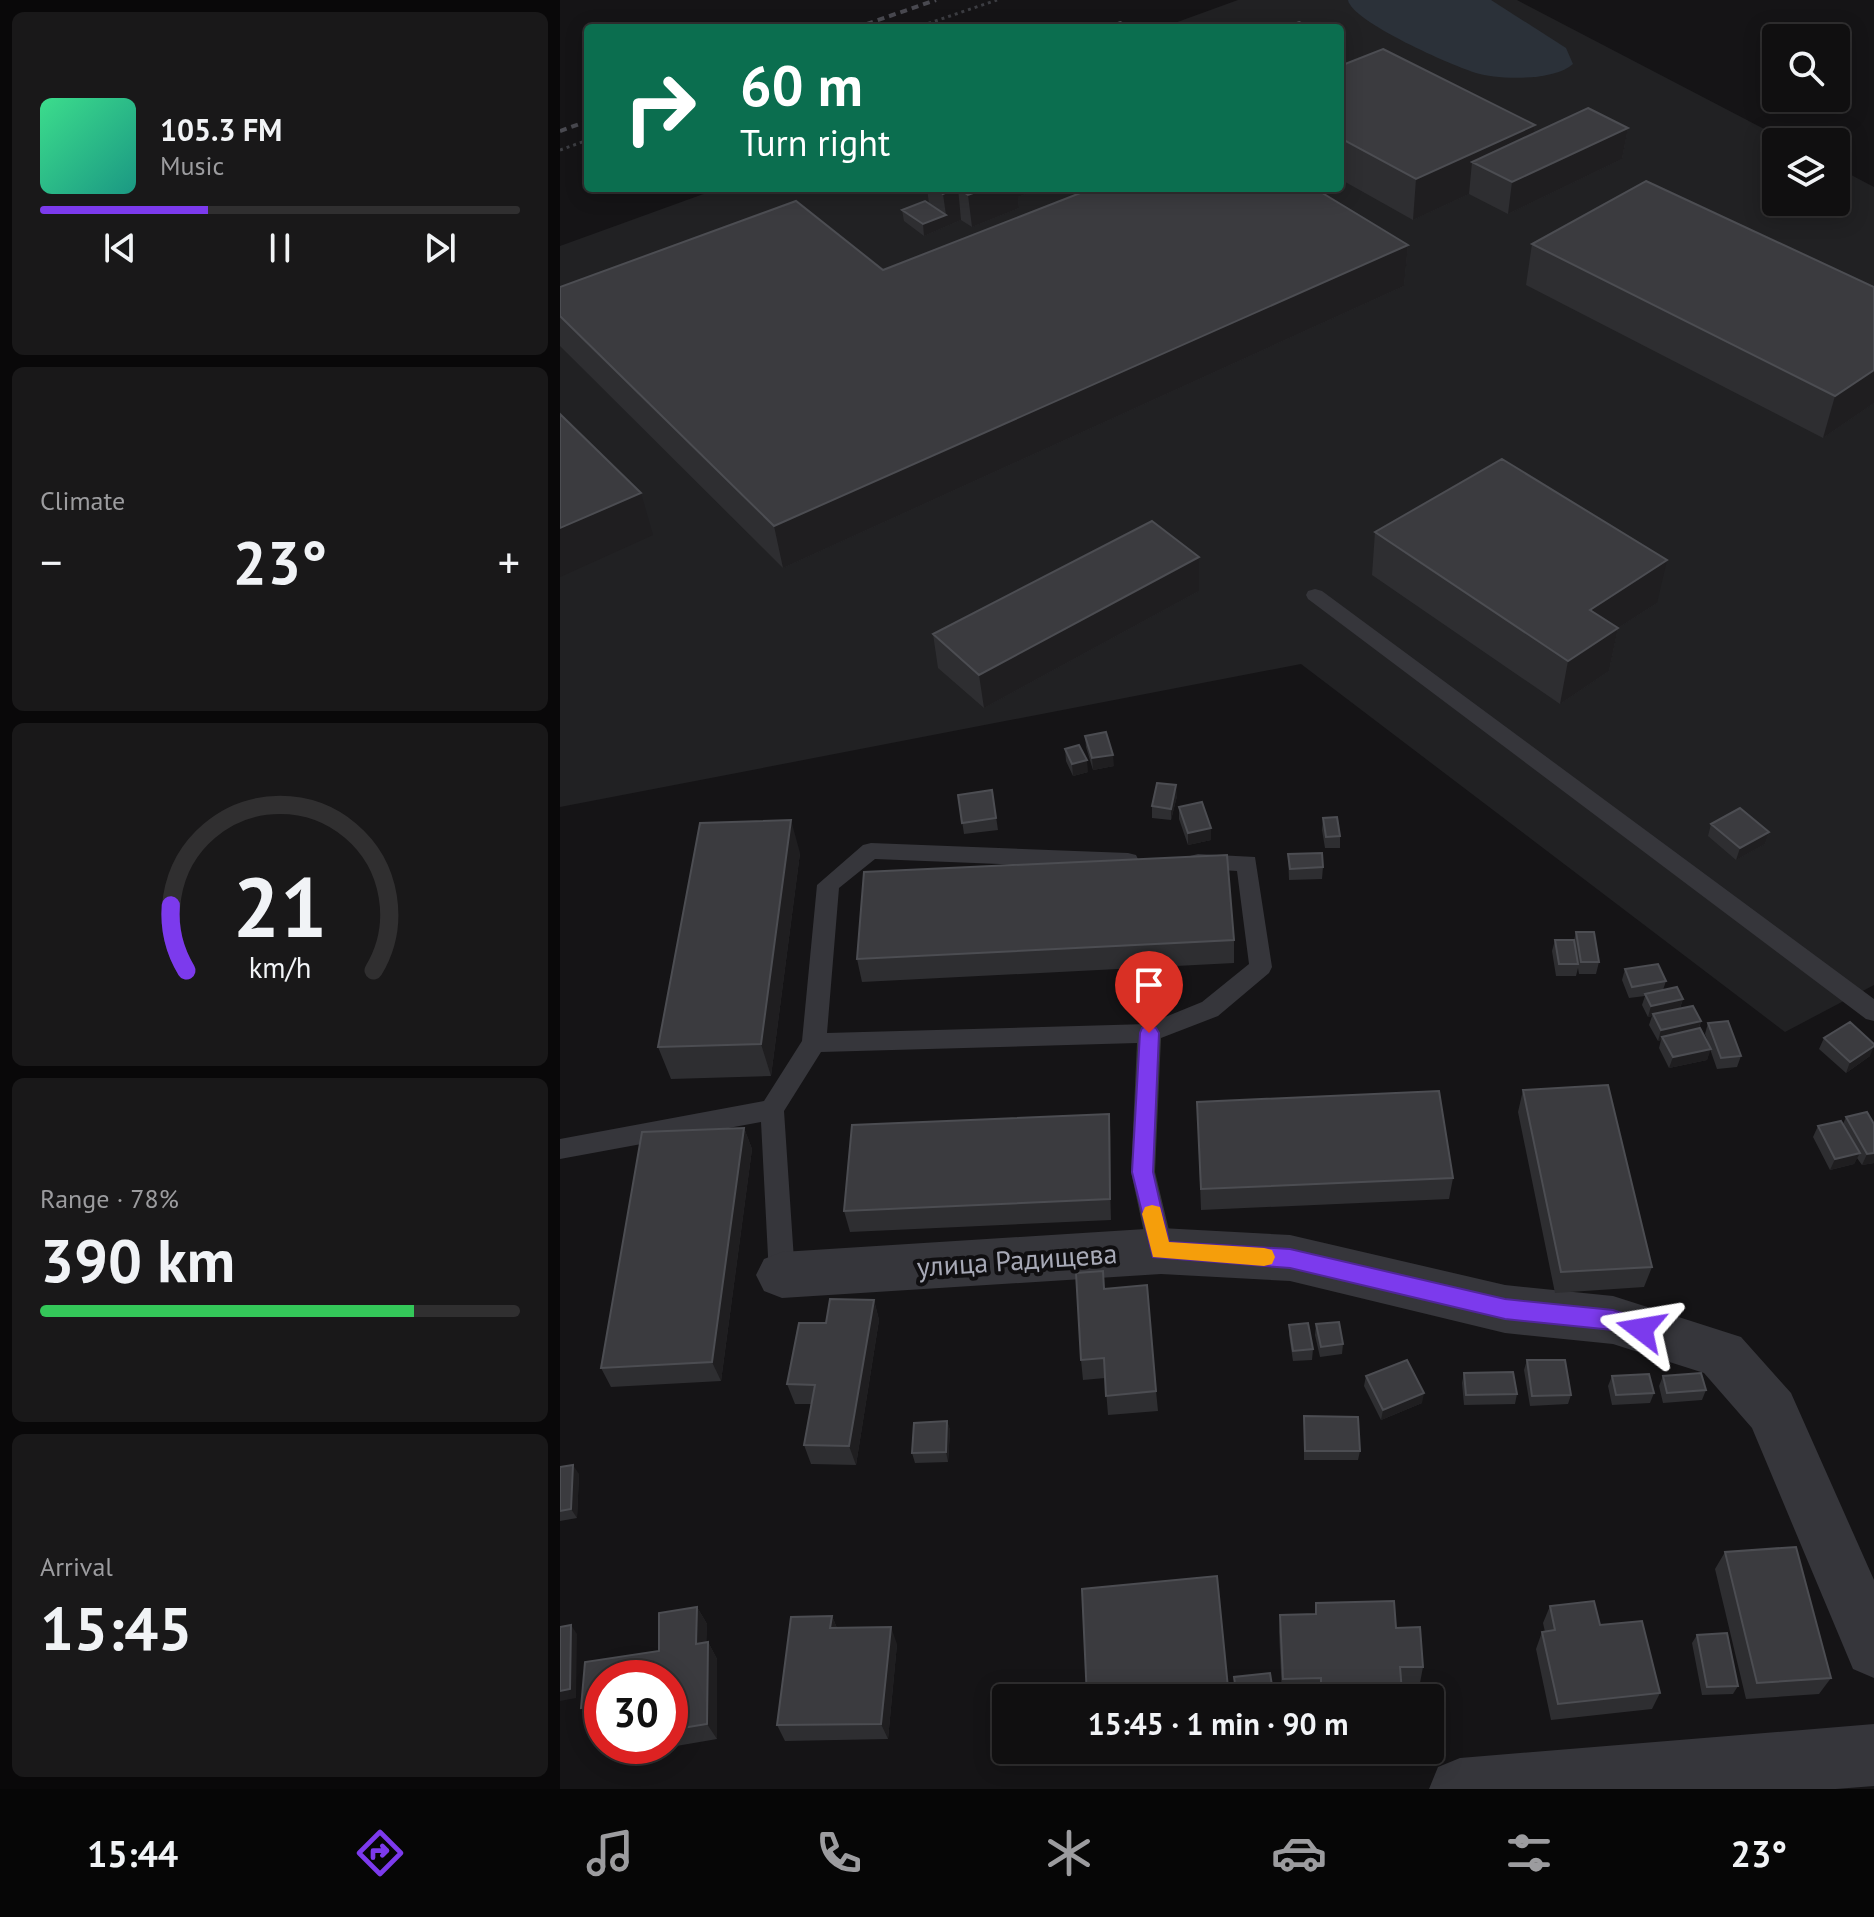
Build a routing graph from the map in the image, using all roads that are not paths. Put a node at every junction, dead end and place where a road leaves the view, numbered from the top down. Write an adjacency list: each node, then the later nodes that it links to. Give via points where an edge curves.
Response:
1 (1315, 595): 2 (lane)
2 (1874, 1012)
3 (1149, 1033): 4 (lane); 4 (lane, via 1210,1009 1261,967 1247,863 871,851 828,885); 7 (lane, via 1143,1172)
4 (814, 1043): 5 (lane)
5 (772, 1110): 6 (lane); 8 (lane)
6 (560, 1149)
7 (1161, 1251): 8 (street, улица Радищева); 9 (street, улица Радищева, via 1290,1258 1505,1309 1613,1320 1722,1354 1772,1411)
8 (782, 1275)
9 (1874, 1648)
10 (1874, 1755): 11 (street)
11 (1460, 1789)

